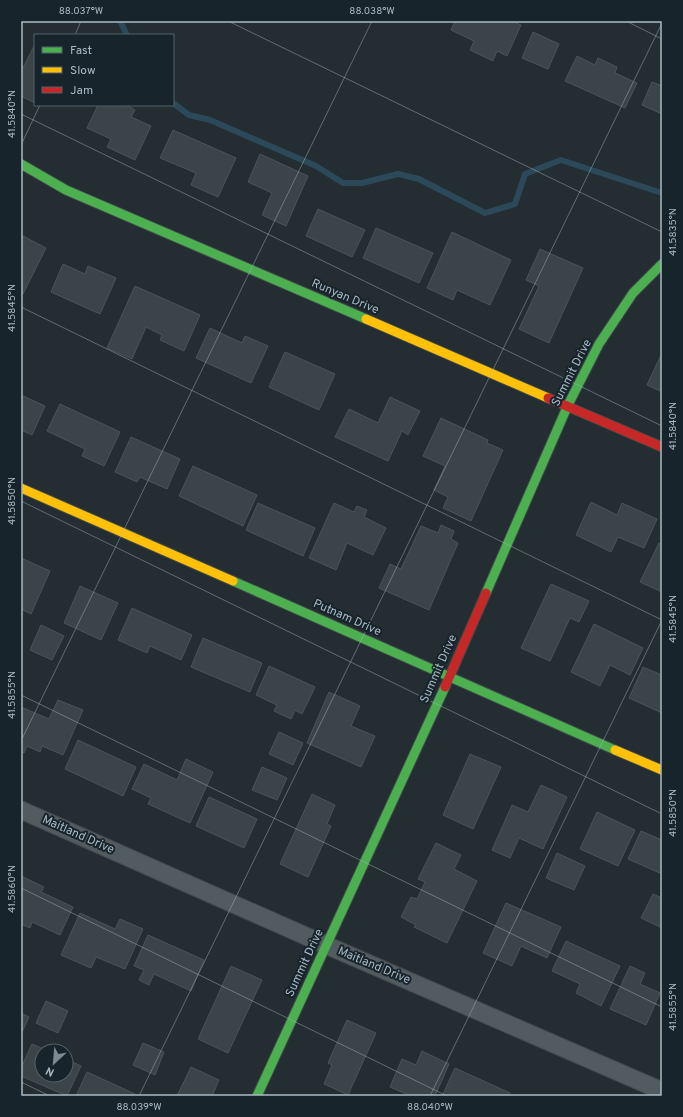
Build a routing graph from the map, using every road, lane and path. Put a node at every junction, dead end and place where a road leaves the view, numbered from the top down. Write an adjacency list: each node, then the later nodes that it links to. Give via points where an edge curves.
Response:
1 (21, 164): 3 (street, Runyan Drive, via 66,190)
2 (662, 264): 3 (street, Summit Drive, via 633,293 599,344)
3 (568, 405): 4 (street, Runyan Drive); 6 (street, Summit Drive)
4 (662, 447)
5 (21, 488): 6 (street, Putnam Drive)
6 (450, 676): 7 (street, Putnam Drive); 9 (street, Summit Drive)
7 (662, 770)
8 (21, 810): 9 (street, Maitland Drive)
9 (326, 945): 10 (street, Maitland Drive); 11 (street, Summit Drive)
10 (662, 1091)
11 (257, 1096)

